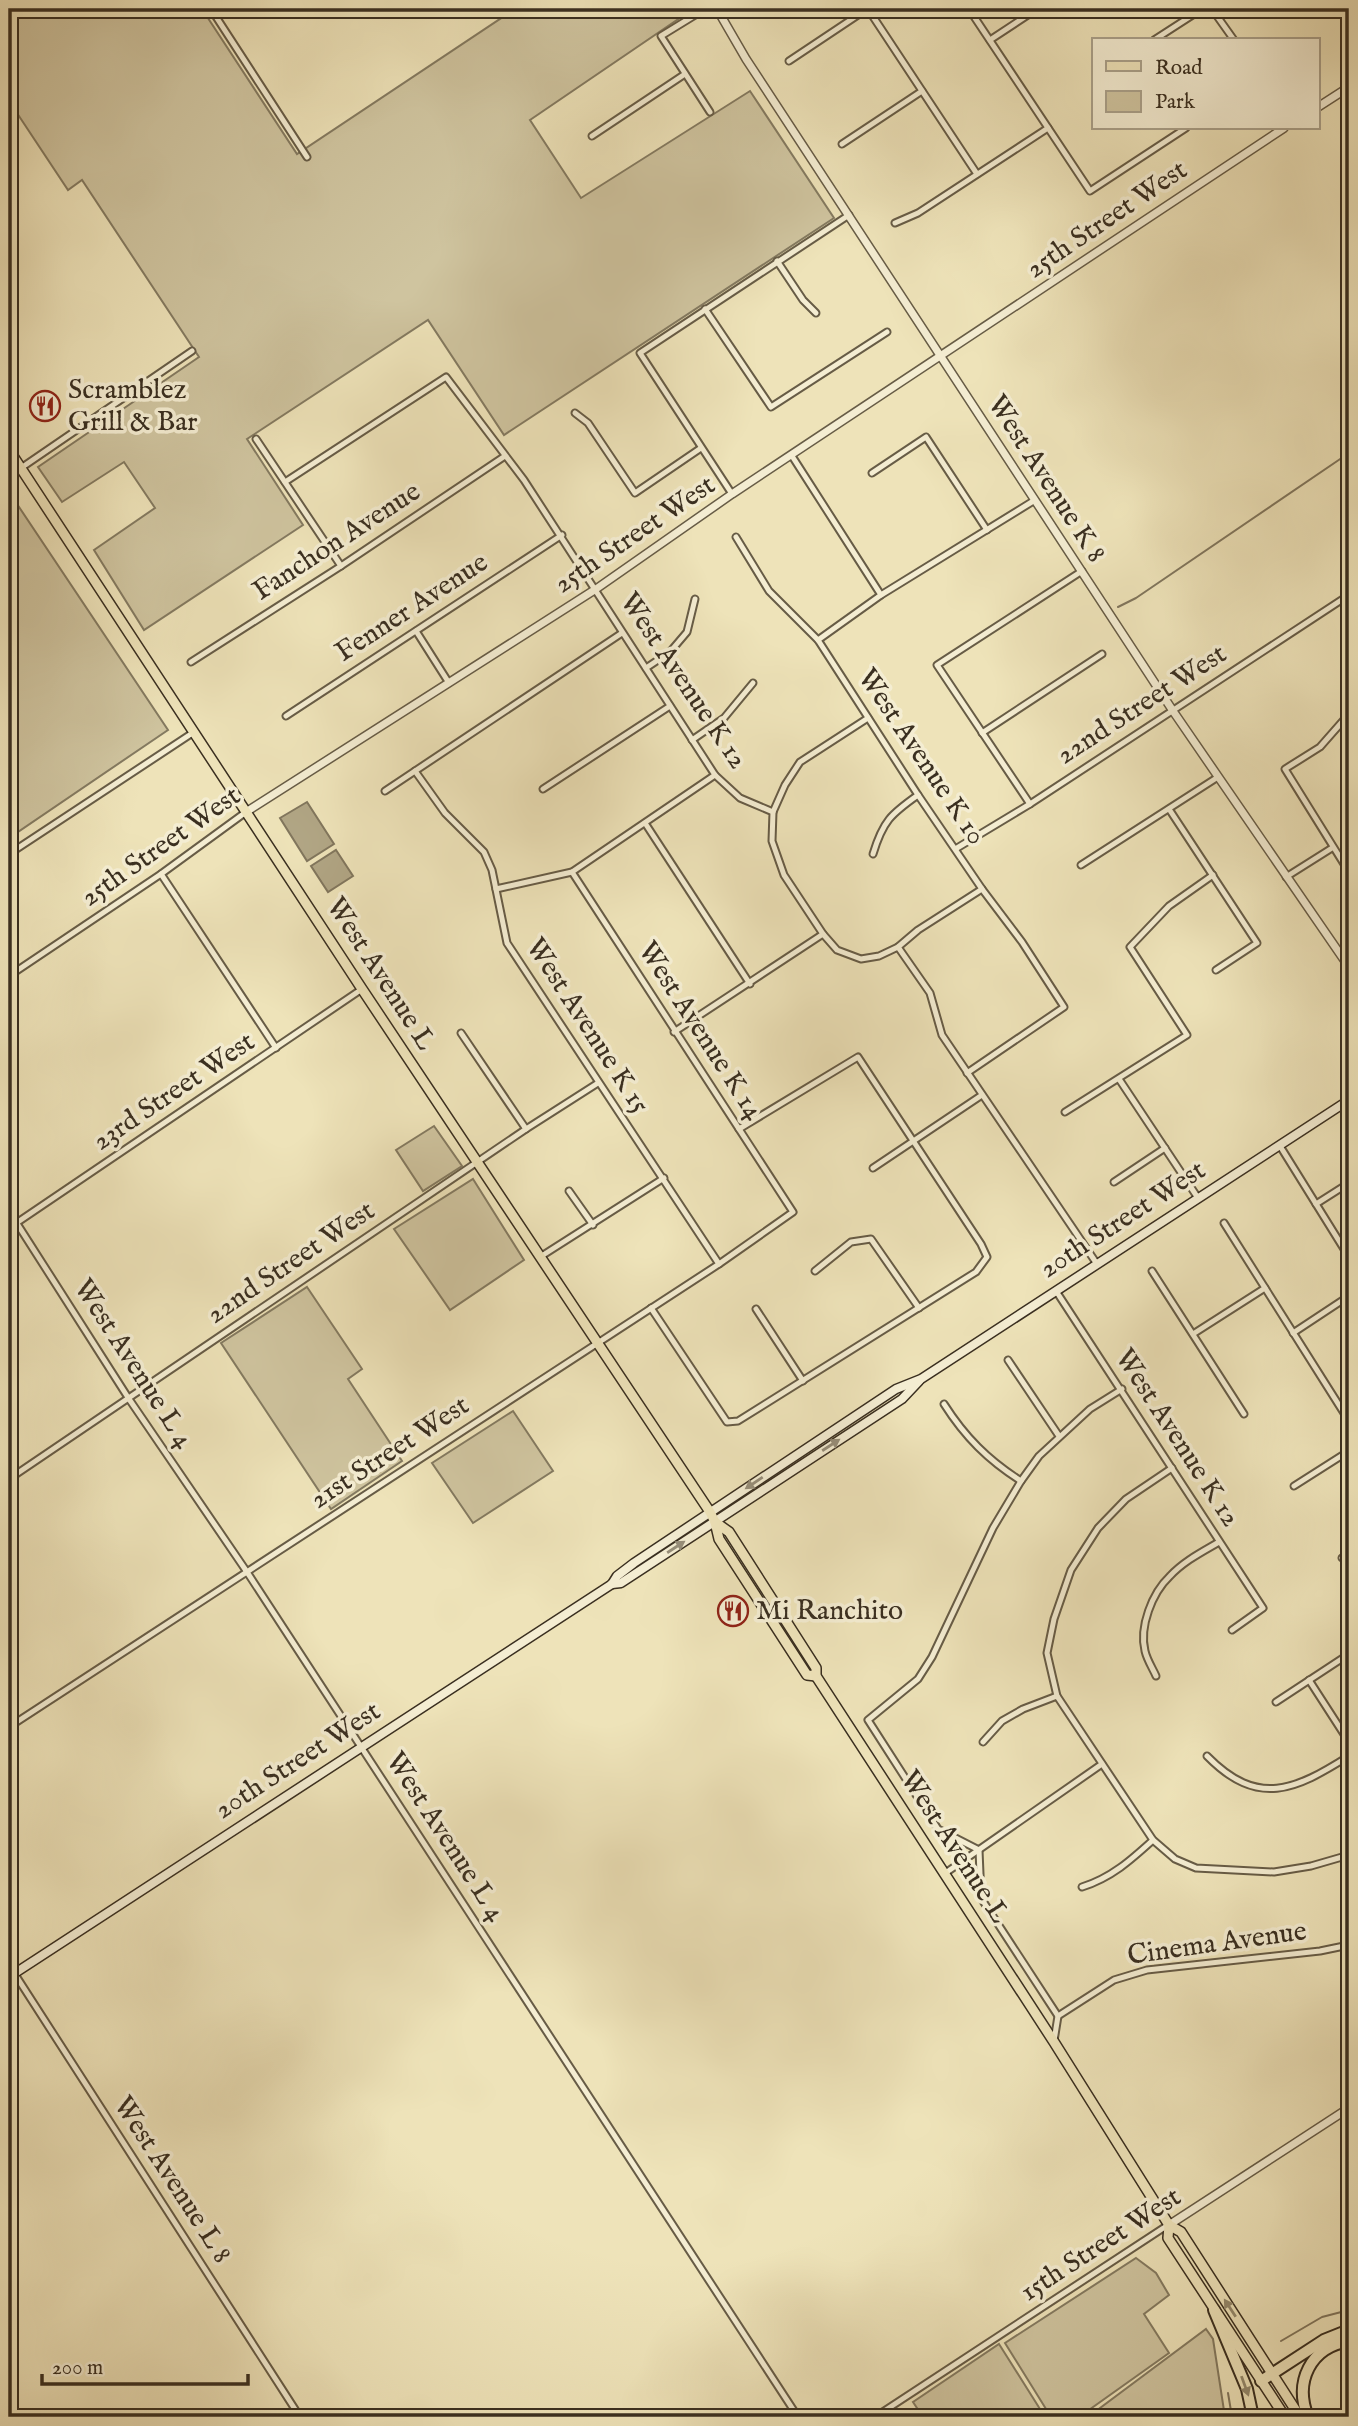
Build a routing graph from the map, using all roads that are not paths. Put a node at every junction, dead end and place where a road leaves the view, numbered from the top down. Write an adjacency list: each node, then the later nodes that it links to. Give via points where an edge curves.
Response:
1 (211, 9): 23 (street)
2 (705, 9): 13 (street, via 661,36)
3 (717, 9): 25 (street, West Avenue K 8)
4 (867, 9): 12 (street); 15 (street)
5 (969, 9): 11 (street)
6 (1037, 9): 11 (street)
7 (1202, 9): 9 (street)
8 (1212, 9): 10 (street)
9 (1157, 38)
10 (1233, 38)
11 (990, 40): 18 (street)
12 (789, 61)
13 (685, 74): 17 (street); 21 (street)
14 (1349, 87): 16 (street)
15 (922, 91): 22 (street); 24 (street)
16 (1320, 106)
17 (710, 112)
18 (1048, 128): 19 (street, via 1090,191); 24 (street)
19 (1183, 130)
20 (1281, 130): 32 (street, 25th Street West)
21 (593, 136)
22 (842, 144)
23 (307, 157)
24 (977, 174): 26 (street)
25 (849, 215): 27 (street); 32 (street, West Avenue K 8)
26 (895, 223)
27 (776, 261): 28 (street); 29 (street)
28 (705, 309): 30 (street, via 771,407); 35 (street, via 640,353)
29 (816, 313)
30 (887, 332)
31 (192, 351): 39 (street)
32 (940, 357): 38 (street, 25th Street West); 43 (street, West Avenue K 8)
33 (575, 413): 35 (street, via 588,423 635,493)
34 (256, 439): 41 (street)
35 (701, 448): 42 (street)
36 (9, 450): 39 (main road, West Avenue L)
37 (505, 456): 41 (street, West Avenue K 12, via 446,377); 45 (street, West Avenue K 12); 47 (street, Fanchon Avenue)
38 (792, 457): 42 (street, 25th Street West); 50 (street)
39 (21, 468): 66 (main road, West Avenue L)
40 (872, 473): 44 (street, via 926,437)
41 (285, 482): 47 (street)
42 (732, 494): 49 (street, 25th Street West)
43 (1035, 500): 44 (street); 48 (street, West Avenue K 8)
44 (987, 530): 50 (street)
45 (562, 535): 49 (street, West Avenue K 12); 53 (street, Fenner Avenue)
46 (736, 537): 55 (street, West Avenue K 10, via 769,591)
47 (341, 566): 57 (street, Fanchon Avenue)
48 (1082, 571): 62 (street, West Avenue K 8); 67 (street, via 937,665)
49 (596, 589): 54 (street, West Avenue K 12); 59 (street, 25th Street West)
50 (881, 595): 55 (street)
51 (1349, 595): 62 (street, 22nd Street West)
52 (695, 599): 58 (street, via 687,632 670,652)
53 (416, 631): 59 (street); 64 (street, Fenner Avenue)
54 (622, 633): 58 (street, West Avenue K 12); 69 (street)
55 (818, 640): 65 (street, West Avenue K 10)
56 (1102, 654): 67 (street)
57 (191, 662)
58 (646, 668): 61 (street, West Avenue K 12)
59 (449, 683): 77 (street, 25th Street West)
60 (753, 683): 68 (street, via 724,718)
61 (670, 706): 68 (street, West Avenue K 12); 72 (street)
62 (1173, 710): 71 (street, West Avenue K 8); 75 (street, 22nd Street West)
63 (1349, 714): 81 (street, via 1320,747 1285,769)
64 (286, 716)
65 (868, 718): 74 (street, West Avenue K 10); 78 (street, via 800,762)
66 (194, 732): 77 (main road, West Avenue L); 82 (street)
67 (982, 733): 75 (street)
68 (692, 740): 70 (street, West Avenue K 12)
69 (415, 771): 73 (street); 90 (street, West Avenue K 15, via 445,813 484,852)
70 (715, 775): 78 (street, West Avenue K 12, via 740,798); 79 (street)
71 (1218, 777): 76 (street); 89 (street, West Avenue K 8)
72 (543, 789)
73 (385, 791)
74 (918, 794): 80 (street, West Avenue K 10); 83 (street, via 891,815)
75 (1030, 804): 80 (street, 22nd Street West)
76 (1169, 809): 84 (street); 88 (street)
77 (246, 811): 87 (street, 25th Street West); 98 (main road, West Avenue L)
78 (773, 812): 92 (street, via 772,841 784,875)
79 (645, 823): 85 (street); 97 (street)
80 (957, 848): 91 (street, West Avenue K 10)
81 (1332, 848): 86 (street); 89 (street)
82 (9, 854)
83 (873, 854)
84 (1081, 865)
85 (572, 872): 90 (street); 99 (street, West Avenue K 14)
86 (1349, 872)
87 (161, 874): 96 (street, 25th Street West); 101 (street)
88 (1213, 875): 95 (street, via 1257,943); 103 (street, via 1169,906 1130,947 1187,1035)
89 (1286, 877): 94 (street, West Avenue K 8)
90 (496, 889): 104 (street, West Avenue K 15, via 507,943)
91 (982, 889): 93 (street); 102 (street, West Avenue K 10, via 1064,1007)
92 (823, 934): 93 (street, via 837,950 861,959); 97 (street)
93 (898, 947): 102 (street, via 930,993 942,1035)
94 (1349, 967)
95 (1216, 970)
96 (9, 976)
97 (750, 984): 99 (street)
98 (362, 989): 101 (street, 23rd Street West); 113 (main road, West Avenue L)
99 (674, 1032): 109 (street, West Avenue K 14)
100 (461, 1033): 108 (street)
101 (276, 1048): 123 (street, 23rd Street West)
102 (967, 1073): 105 (street)
103 (1119, 1079): 107 (street); 112 (street)
104 (598, 1083): 108 (street, 22nd Street West); 115 (street, West Avenue K 15)
105 (982, 1095): 110 (street); 130 (street)
106 (1349, 1100): 111 (main road, 20th Street West)
107 (1065, 1112)
108 (526, 1129): 113 (street, 22nd Street West)
109 (738, 1129): 110 (street, via 858,1057); 122 (street, West Avenue K 14)
110 (914, 1142): 114 (street); 137 (street, via 987,1257 976,1272)
111 (1280, 1146): 119 (main road, 20th Street West); 120 (street)
112 (1165, 1149): 116 (street); 119 (street)
113 (478, 1162): 127 (main road, West Avenue L); 146 (street, 22nd Street West)
114 (873, 1168)
115 (664, 1178): 125 (street); 129 (street, West Avenue K 15)
116 (1114, 1182)
117 (1349, 1183): 120 (street)
118 (569, 1191): 125 (street)
119 (1198, 1198): 130 (main road, 20th Street West)
120 (1316, 1204): 128 (street)
121 (9, 1211): 123 (street, West Avenue L 4)
122 (793, 1212): 129 (street, 21st Street West)
123 (17, 1223): 126 (street, 23rd Street West); 146 (street, West Avenue L 4)
124 (1224, 1223): 133 (street)
125 (593, 1225): 127 (street)
126 (9, 1228)
127 (540, 1257): 141 (main road, West Avenue L)
128 (1349, 1257)
129 (719, 1264): 136 (street, 21st Street West)
130 (1097, 1264): 134 (main road, 20th Street West)
131 (815, 1271): 137 (street, via 852,1242 871,1239)
132 (1152, 1271): 140 (street)
133 (1265, 1288): 139 (street); 140 (street)
134 (1056, 1291): 143 (main road, 20th Street West); 145 (street, West Avenue K 12)
135 (1349, 1296): 139 (street)
136 (651, 1308): 141 (street, 21st Street West); 144 (street, via 727,1422 737,1421)
137 (919, 1308): 144 (street)
138 (756, 1309): 144 (street)
139 (1293, 1333): 149 (street)
140 (1193, 1334): 148 (street)
141 (597, 1343): 156 (main road, West Avenue L); 161 (street, 21st Street West)
142 (1008, 1360): 150 (street)
143 (921, 1379): 156 (main road, 20th Street West, one-way to 156, via 896,1389); 157 (main road, 20th Street West, one-way to 143, via 902,1399)
144 (803, 1381)
145 (1122, 1389): 150 (street); 152 (street, West Avenue K 12)
146 (128, 1399): 153 (street, 22nd Street West); 161 (street, West Avenue L 4)
147 (944, 1404): 154 (street, via 981,1452)
148 (1244, 1414)
149 (1349, 1421)
150 (1059, 1436): 154 (street)
151 (1349, 1451): 155 (street)
152 (1172, 1468): 158 (street, West Avenue K 12); 167 (street, via 1126,1499 1098,1528 1071,1570 1047,1653)
153 (9, 1479)
154 (1021, 1480): 177 (street, West Avenue L, via 918,1679 868,1720 938,1829)
155 (1294, 1486)
156 (709, 1512): 157 (main road, West Avenue L); 162 (main road, 20th Street West, via 634,1563)
157 (715, 1522): 162 (main road, 20th Street West, one-way to 157, via 621,1583); 179 (main road, West Avenue L, via 729,1532)
158 (1219, 1542): 163 (street, West Avenue K 12, via 1264,1608); 165 (street, via 1168,1577 1149,1610 1145,1652)
159 (1349, 1553): 160 (street)
160 (1342, 1558)
161 (247, 1572): 169 (street, 21st Street West); 172 (street, West Avenue L 4)
162 (612, 1584): 172 (main road, 20th Street West)
163 (1232, 1630)
164 (1349, 1654): 166 (street)
165 (1156, 1676)
166 (1309, 1680): 168 (street); 171 (street)
167 (1057, 1696): 170 (street, via 1002,1721); 175 (street)
168 (1276, 1702)
169 (9, 1727)
170 (983, 1742)
171 (1349, 1742)
172 (362, 1746): 183 (main road, 20th Street West); 194 (street, West Avenue L 4)
173 (1207, 1756): 174 (street, via 1239,1782 1278,1788 1312,1779)
174 (1349, 1756)
175 (1102, 1763): 176 (street); 177 (street)
176 (1153, 1840): 178 (street, via 1175,1859 1196,1868 1274,1872); 180 (street, via 1125,1866)
177 (978, 1850): 179 (street); 184 (street, West Avenue L, via 981,1898)
178 (1349, 1855)
179 (944, 1874): 185 (main road, West Avenue L)
180 (1082, 1887)
181 (1349, 1945): 184 (street, Cinema Avenue, via 1147,1970 1114,1980)
182 (9, 1965): 183 (street, West Avenue L 8)
183 (11, 1976): 193 (street, West Avenue L 8)
184 (1058, 2016): 185 (street)
185 (1054, 2042): 187 (main road, West Avenue L)
186 (1349, 2108): 187 (street, 15th Street West)
187 (1169, 2225): 188 (main road, West Avenue L, via 1168,2238); 191 (main road, West Avenue L, one-way to 187, via 1181,2232); 195 (street, 15th Street West)
188 (1214, 2310): 192 (main road, West Avenue L); 196 (highway, one-way to 196, via 1247,2389)
189 (1349, 2329): 191 (highway)
190 (1349, 2341): 199 (highway, via 1327,2348 1308,2370 1302,2383)
191 (1272, 2373): 192 (highway); 198 (main road, West Avenue L)
192 (1261, 2381): 197 (main road, West Avenue L)
193 (300, 2417)
194 (798, 2417)
195 (876, 2417)
196 (1253, 2417)
197 (1285, 2417)
198 (1300, 2417)
199 (1308, 2417)

